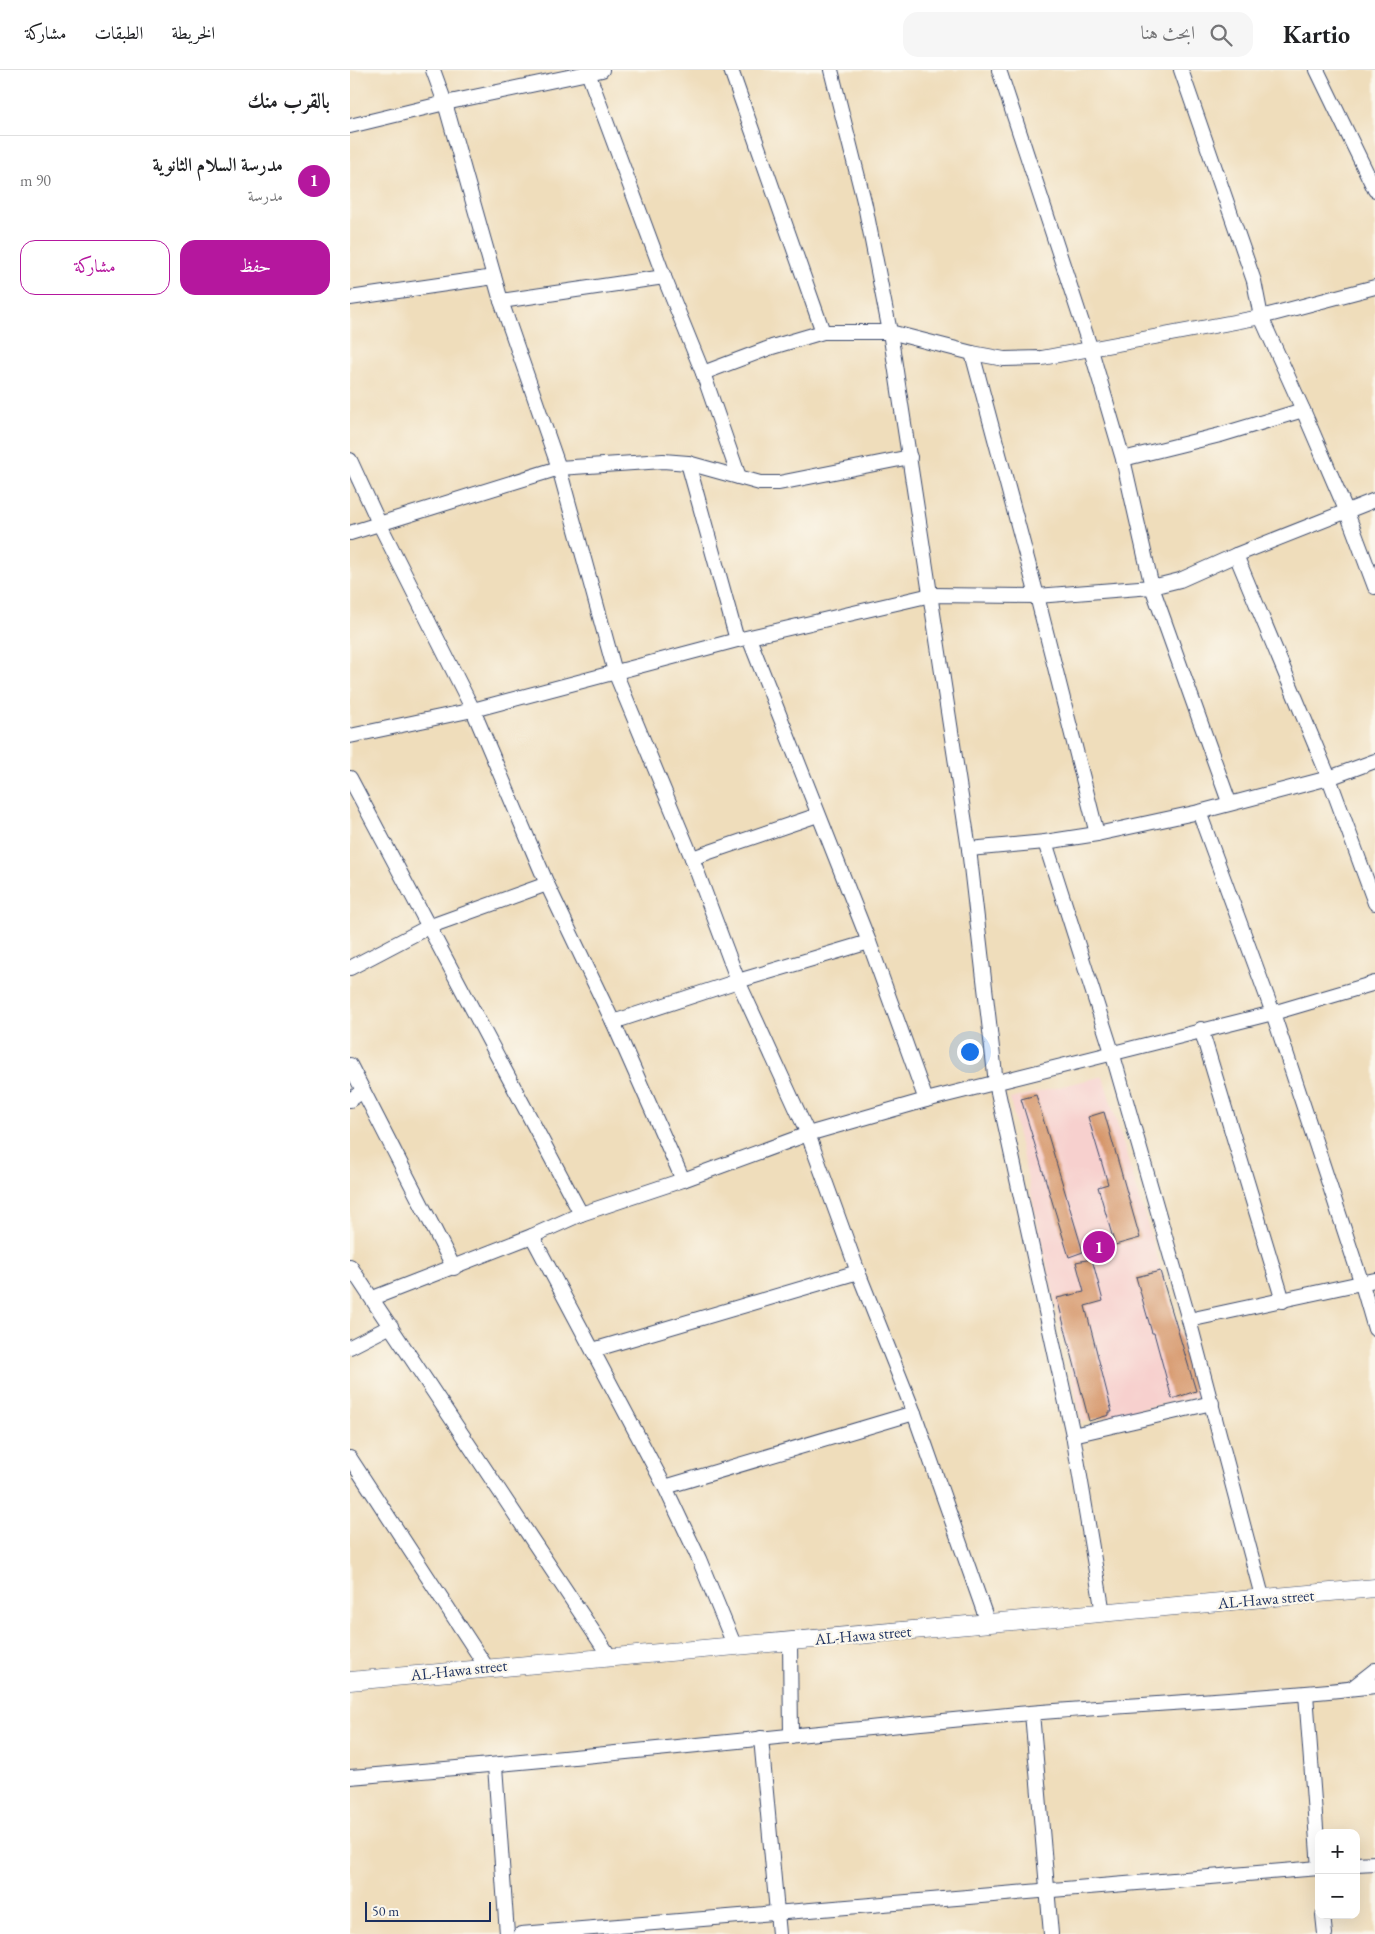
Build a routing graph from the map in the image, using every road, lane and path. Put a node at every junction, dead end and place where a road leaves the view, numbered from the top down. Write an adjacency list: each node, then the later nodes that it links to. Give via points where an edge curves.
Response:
1 (433, 70): 8 (street)
2 (731, 70): 17 (street)
3 (831, 70): 18 (street, via 865,205)
4 (999, 70): 19 (street)
5 (1181, 70): 16 (street, via 1254,280)
6 (1317, 70): 10 (street)
7 (592, 71): 8 (street); 12 (street)
8 (445, 103): 9 (street); 11 (street)
9 (350, 126)
10 (1375, 190)
11 (494, 277): 14 (street); 15 (street)
12 (664, 278): 15 (street); 21 (street)
13 (1375, 287): 16 (street)
14 (350, 298)
15 (501, 302): 27 (street)
16 (1261, 317): 19 (street); 22 (street)
17 (823, 332): 18 (street); 21 (street)
18 (890, 332): 20 (street); 23 (street)
19 (1091, 350): 20 (street, via 1024,359); 24 (street)
20 (972, 353): 37 (street)
21 (703, 373): 28 (street)
22 (1303, 410): 24 (street); 30 (street)
23 (910, 457): 28 (street, via 779,483 760,483); 36 (street)
24 (1123, 459): 34 (street)
25 (350, 460): 31 (street)
26 (688, 463): 27 (street); 28 (street); 38 (street)
27 (559, 468): 31 (street); 39 (street)
28 (739, 477)
29 (1375, 500): 30 (street)
30 (1346, 510): 33 (street); 35 (street)
31 (379, 523): 32 (street); 40 (street)
32 (350, 533)
33 (1236, 554): 34 (street, via 1180,580); 44 (street)
34 (1152, 587): 37 (street); 45 (street)
35 (1375, 587)
36 (932, 595): 37 (street); 38 (street); 50 (street)
37 (1038, 596): 48 (street)
38 (743, 639): 39 (street); 47 (street)
39 (615, 672): 40 (street); 51 (street)
40 (473, 710): 41 (street); 52 (street)
41 (350, 736)
42 (1375, 761): 44 (street)
43 (350, 778): 54 (street)
44 (1329, 778): 45 (street); 53 (street)
45 (1229, 802): 46 (street)
46 (1199, 812): 48 (street); 59 (street)
47 (818, 815): 51 (street); 55 (street)
48 (1097, 834): 49 (street)
49 (1045, 842): 50 (street); 62 (street)
50 (969, 849): 64 (street)
51 (692, 858): 57 (street)
52 (547, 884): 54 (street); 60 (street)
53 (1375, 903)
54 (428, 927): 56 (street); 70 (street)
55 (869, 942): 57 (street); 67 (street)
56 (350, 968)
57 (738, 981): 60 (street); 68 (street)
58 (1375, 983): 59 (street)
59 (1273, 1013): 61 (street); 75 (street)
60 (613, 1022): 69 (street)
61 (1202, 1029): 62 (street); 77 (street)
62 (1112, 1052): 64 (street); 78 (street)
63 (350, 1065): 65 (street)
64 (996, 1083): 67 (street); 85 (street)
65 (363, 1091): 66 (street); 73 (street)
66 (350, 1100)
67 (926, 1100): 68 (street)
68 (808, 1134): 69 (street); 74 (street)
69 (683, 1180): 70 (street)
70 (581, 1214): 71 (street)
71 (532, 1236): 73 (street); 82 (street)
72 (350, 1266): 76 (street)
73 (454, 1268): 76 (street)
74 (858, 1272): 82 (street); 84 (street)
75 (1369, 1282): 77 (street); 80 (street)
76 (373, 1298): 79 (street)
77 (1283, 1301): 78 (street)
78 (1190, 1320): 83 (street)
79 (391, 1326): 81 (street); 94 (street)
80 (1375, 1329)
81 (350, 1347)
82 (593, 1350): 87 (street)
83 (1212, 1403): 85 (street); 89 (street)
84 (914, 1413): 87 (street); 91 (street)
85 (1073, 1435): 90 (street)
86 (350, 1458): 95 (street)
87 (665, 1487): 93 (street, via 700,1559)
88 (1375, 1588): 89 (street, AL-Hawa street)
89 (1262, 1600): 90 (street, AL-Hawa street)
90 (1103, 1614): 91 (street, AL-Hawa street)
91 (988, 1624): 92 (street, AL-Hawa street)
92 (790, 1641): 93 (street, AL-Hawa street); 102 (street)
93 (735, 1646): 94 (street, AL-Hawa street)
94 (610, 1657): 95 (street, AL-Hawa street)
95 (487, 1668): 97 (street, AL-Hawa street)
96 (1375, 1670): 99 (street)
97 (350, 1681)
98 (1375, 1686): 99 (street)
99 (1350, 1689): 100 (street)
100 (1306, 1694): 101 (street); 106 (street)
101 (1032, 1713): 102 (street); 110 (street)
102 (791, 1736): 103 (street)
103 (761, 1738): 104 (street); 111 (street)
104 (495, 1766): 105 (street); 113 (street)
105 (350, 1776)
106 (1316, 1829)
107 (1375, 1863): 108 (street)
108 (1360, 1864)
109 (1315, 1868): 110 (street)
110 (1046, 1891): 111 (street); 116 (street)
111 (777, 1913): 114 (street); 115 (street)
112 (1323, 1919): 117 (street)
113 (507, 1934)
114 (521, 1934)
115 (779, 1934)
116 (1051, 1934)
117 (1325, 1934)

